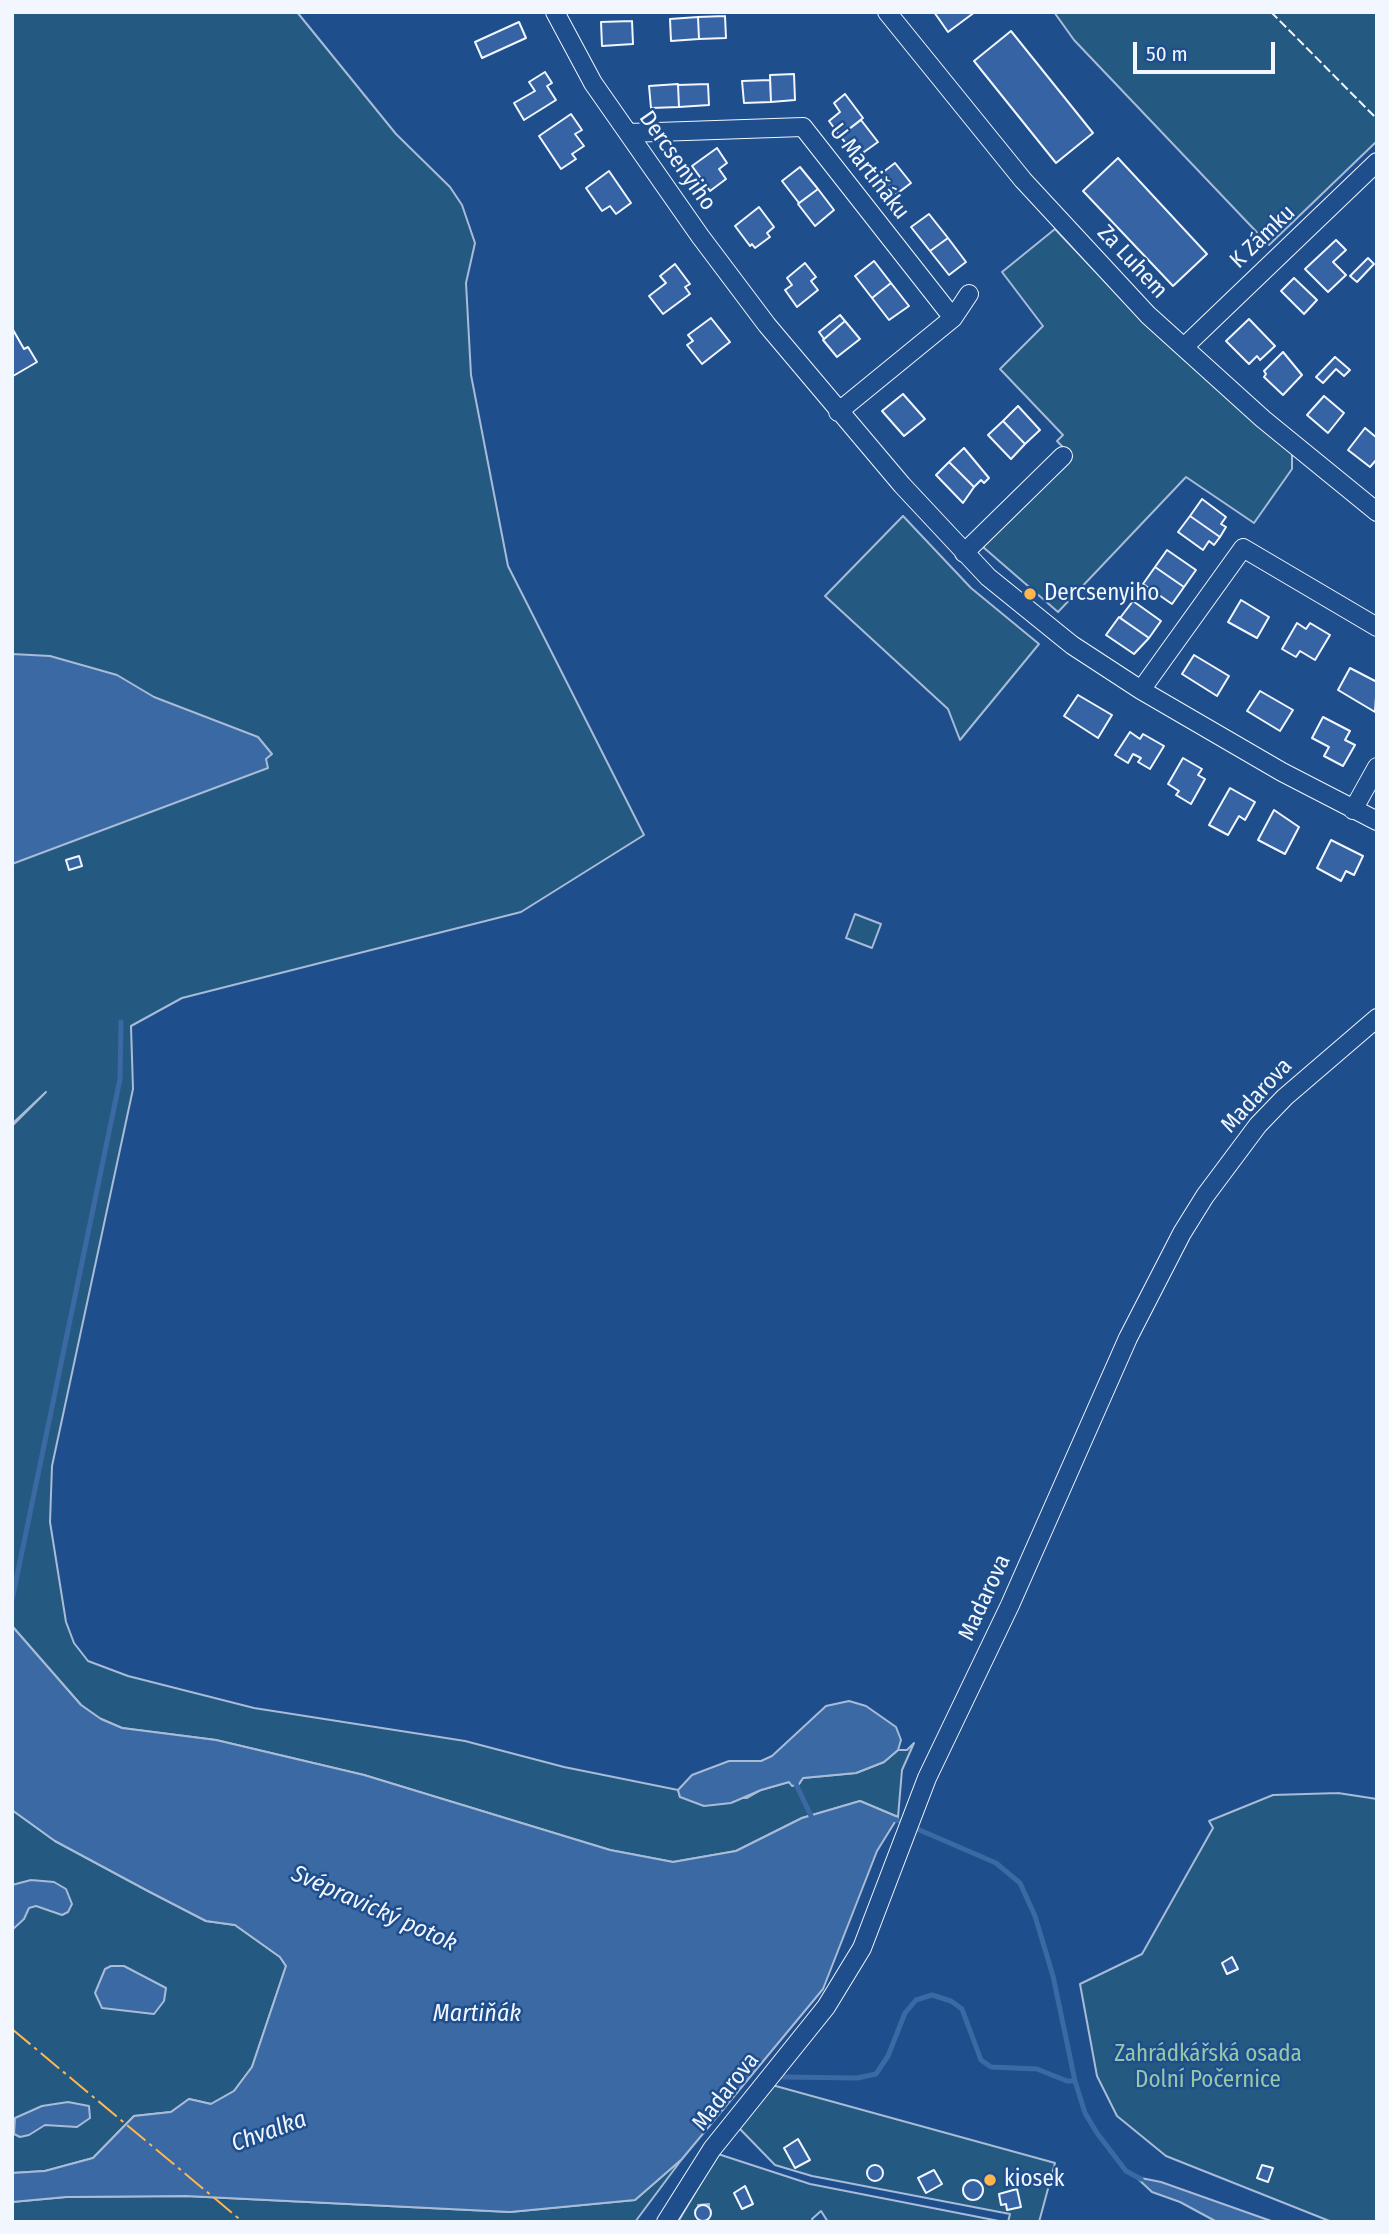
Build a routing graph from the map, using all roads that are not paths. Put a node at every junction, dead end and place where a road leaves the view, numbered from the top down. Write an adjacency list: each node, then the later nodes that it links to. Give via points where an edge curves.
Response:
1 (555, 12): 3 (street, Dercsenyiho, via 593,83)
2 (887, 12): 7 (street, Za Luhem, via 1032,190 1148,315)
3 (628, 133): 6 (street, U Martiňáku, via 803,127); 8 (street, Dercsenyiho, via 699,236)
4 (1374, 170): 7 (street, K Zámku)
5 (969, 294): 6 (street)
6 (953, 318): 8 (street)
7 (1184, 347): 10 (street, Za Luhem, via 1280,434)
8 (838, 412): 11 (street, Dercsenyiho)
9 (1063, 456): 11 (street)
10 (1377, 512)
11 (964, 553): 13 (street, Dercsenyiho, via 1032,615)
12 (1377, 627): 13 (street, via 1243,548)
13 (1141, 690): 15 (street, Dercsenyiho)
14 (1377, 767): 15 (street)
15 (1353, 810): 16 (street, Dercsenyiho)
16 (1377, 821)
17 (1377, 1018): 18 (street, Madarova, via 1258,1125 1182,1233 1128,1338 912,1816 862,1948 826,2007 712,2149)
18 (666, 2222)

